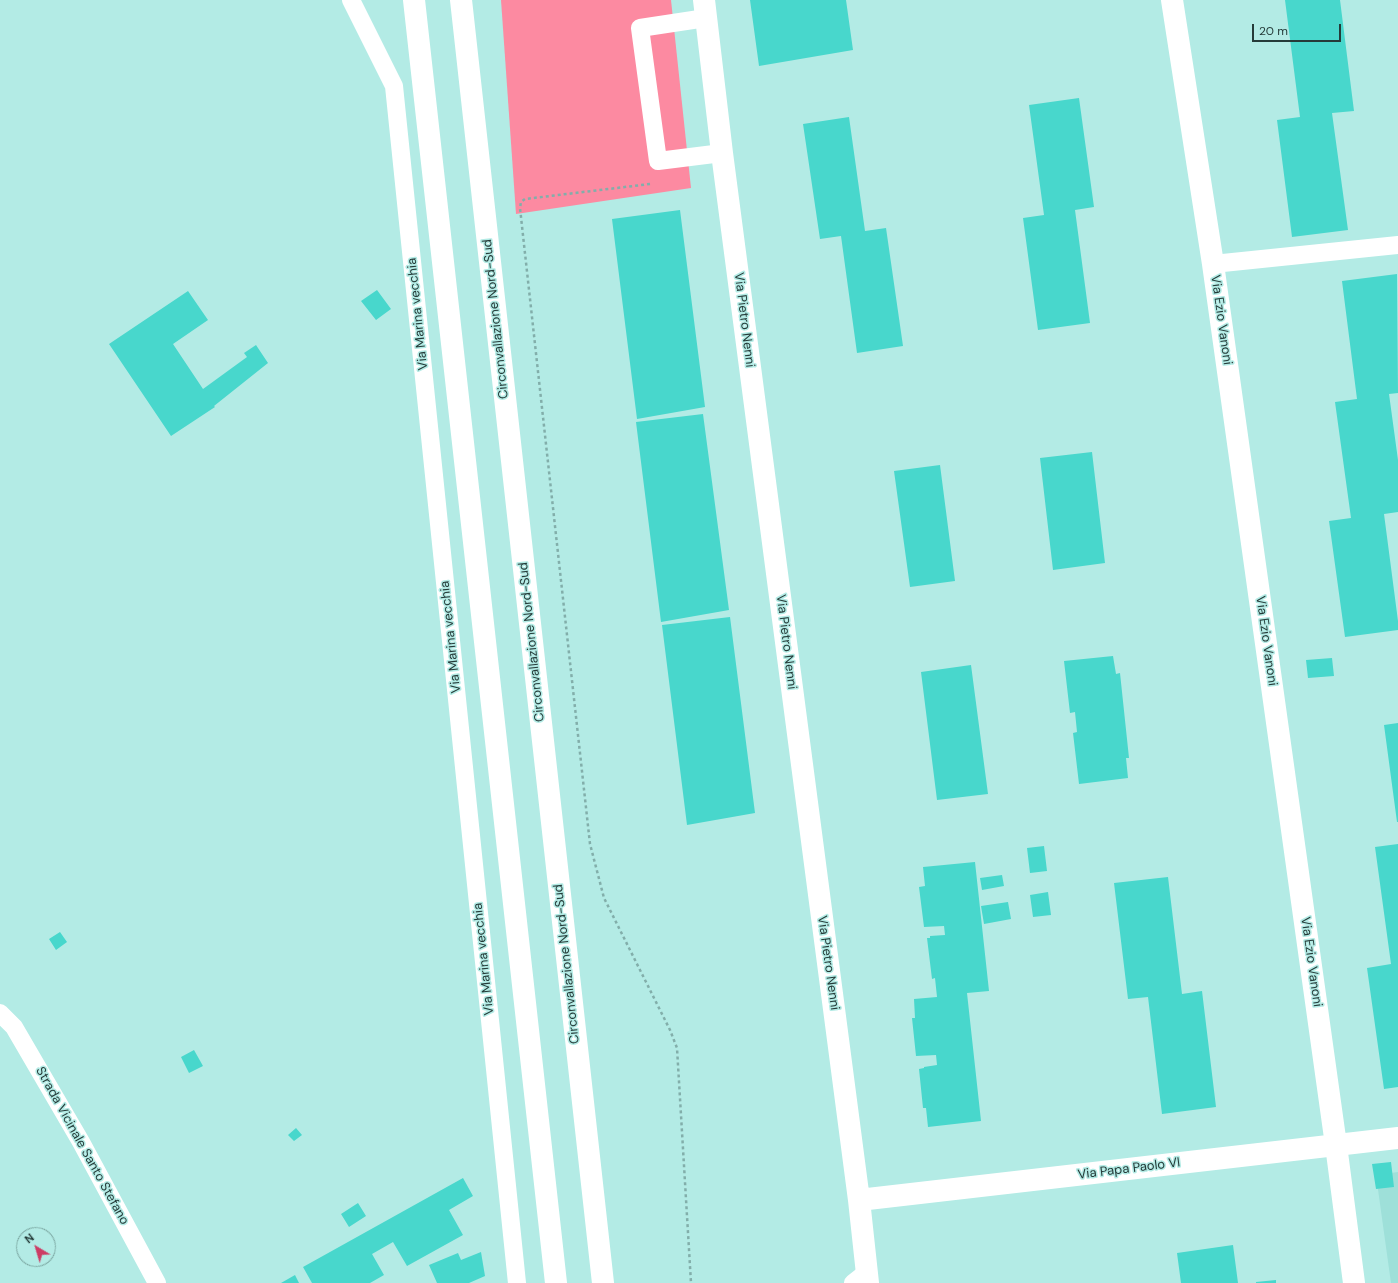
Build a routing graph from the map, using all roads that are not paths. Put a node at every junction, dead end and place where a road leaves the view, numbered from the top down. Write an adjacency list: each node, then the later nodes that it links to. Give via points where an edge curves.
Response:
1 (351, 0): 15 (lane, Via Marina vecchia, via 394,86)
2 (414, 0): 16 (street)
3 (461, 0): 17 (street, Circonvallazione Nord-Sud)
4 (1172, 0): 8 (street, Via Ezio Vanoni)
5 (705, 9): 6 (street, Via Pietro Nenni); 6 (lane, via 640,28 658,161)
6 (722, 154): 12 (street, Via Pietro Nenni)
7 (1398, 245): 8 (lane)
8 (1213, 264): 11 (street, Via Ezio Vanoni)
9 (0, 1014): 14 (lane, Strada Vicinale Santo Stefano, via 14,1027 38,1068)
10 (1398, 1138): 11 (street, Via Papa Paolo VI)
11 (1336, 1145): 12 (street, Via Papa Paolo VI); 18 (street, Via Ezio Vanoni)
12 (859, 1200): 13 (street, Via Pietro Nenni)
13 (862, 1279)
14 (157, 1283)
15 (517, 1283)
16 (556, 1283)
17 (603, 1283)
18 (1354, 1283)

